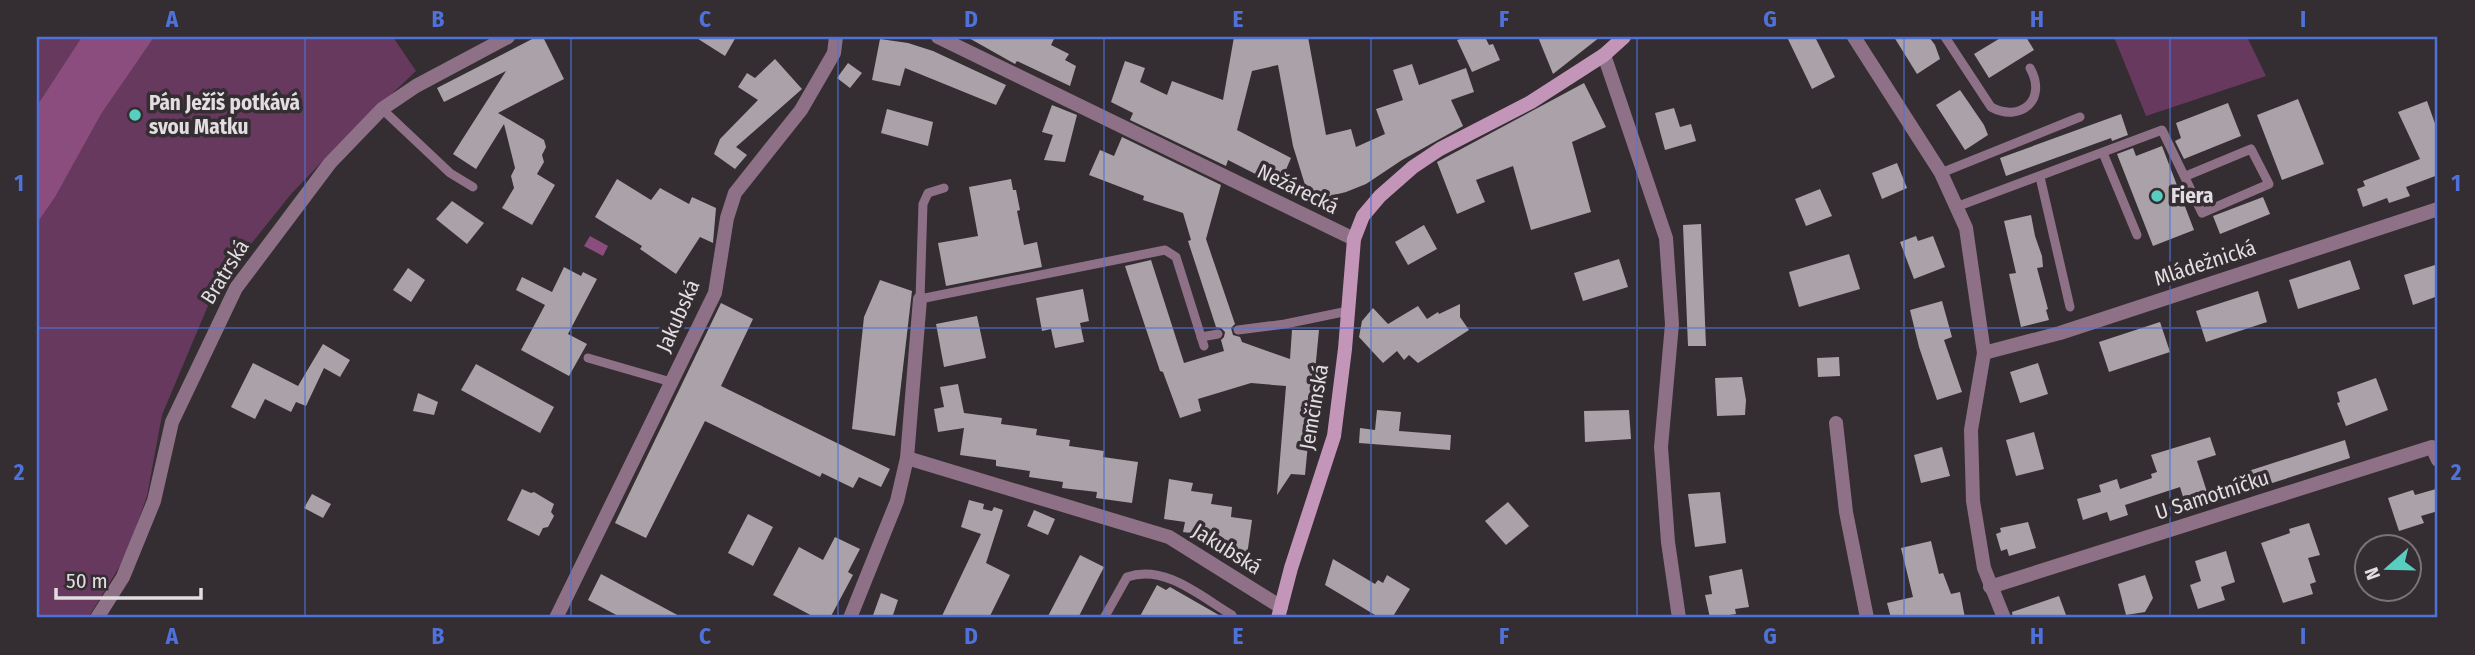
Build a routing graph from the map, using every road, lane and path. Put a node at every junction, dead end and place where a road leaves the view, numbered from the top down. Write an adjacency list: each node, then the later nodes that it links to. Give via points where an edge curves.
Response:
1 (508, 37): 9 (street, Bratrská)
2 (938, 37): 20 (street, Nežárecká)
3 (1624, 37): 7 (street, Nežárecká)
4 (1854, 37): 12 (street)
5 (1945, 37): 8 (lane, via 1991,107 2000,113 2009,114 2032,102 2037,83)
6 (839, 38): 28 (street, Jakubská, via 801,110 735,193 715,293)
7 (1604, 55): 20 (street, Nežárecká, via 1531,103 1413,167 1363,216); 39 (street, via 1666,238 1672,324 1661,447)
8 (2030, 68)
9 (382, 109): 15 (lane, via 450,173); 34 (street, Bratrská, via 330,163 236,288 172,422 154,501 123,577)
10 (2080, 117): 12 (lane)
11 (2103, 153): 13 (lane, via 2162,131); 14 (lane); 19 (lane)
12 (1941, 173): 17 (street)
13 (2186, 176): 13 (lane, via 2202,213 2269,184 2252,149)
14 (2040, 177): 17 (lane); 22 (lane)
15 (473, 187)
16 (944, 188): 21 (lane, via 928,193 923,204)
17 (1956, 207): 26 (street, via 1965,228)
18 (2438, 209): 26 (street, Mládežnická, via 2060,333)
19 (2137, 235)
20 (1354, 239): 23 (street, Jemčinská)
21 (920, 299): 25 (lane, via 1165,250 1176,257 1203,342); 30 (street)
22 (2070, 307)
23 (1348, 311): 24 (lane); 33 (street, Jemčinská, via 1334,436)
24 (1238, 330)
25 (1218, 334)
26 (1984, 353): 32 (street, via 1971,430 1972,489)
27 (588, 358): 28 (lane)
28 (671, 382): 35 (street, Jakubská)
29 (1836, 423): 40 (street, via 1846,512)
30 (907, 458): 33 (street, Jakubská, via 1169,537); 36 (street, via 897,501)
31 (2438, 460): 32 (street, U Samotníčku, via 2432,447)
32 (1990, 587): 41 (street)
33 (1279, 613)
34 (97, 618)
35 (556, 618)
36 (850, 618)
37 (1104, 618): 38 (lane, via 1127,577 1140,573 1166,575)
38 (1233, 618)
39 (1679, 618)
40 (1867, 618)
41 (2004, 618)

